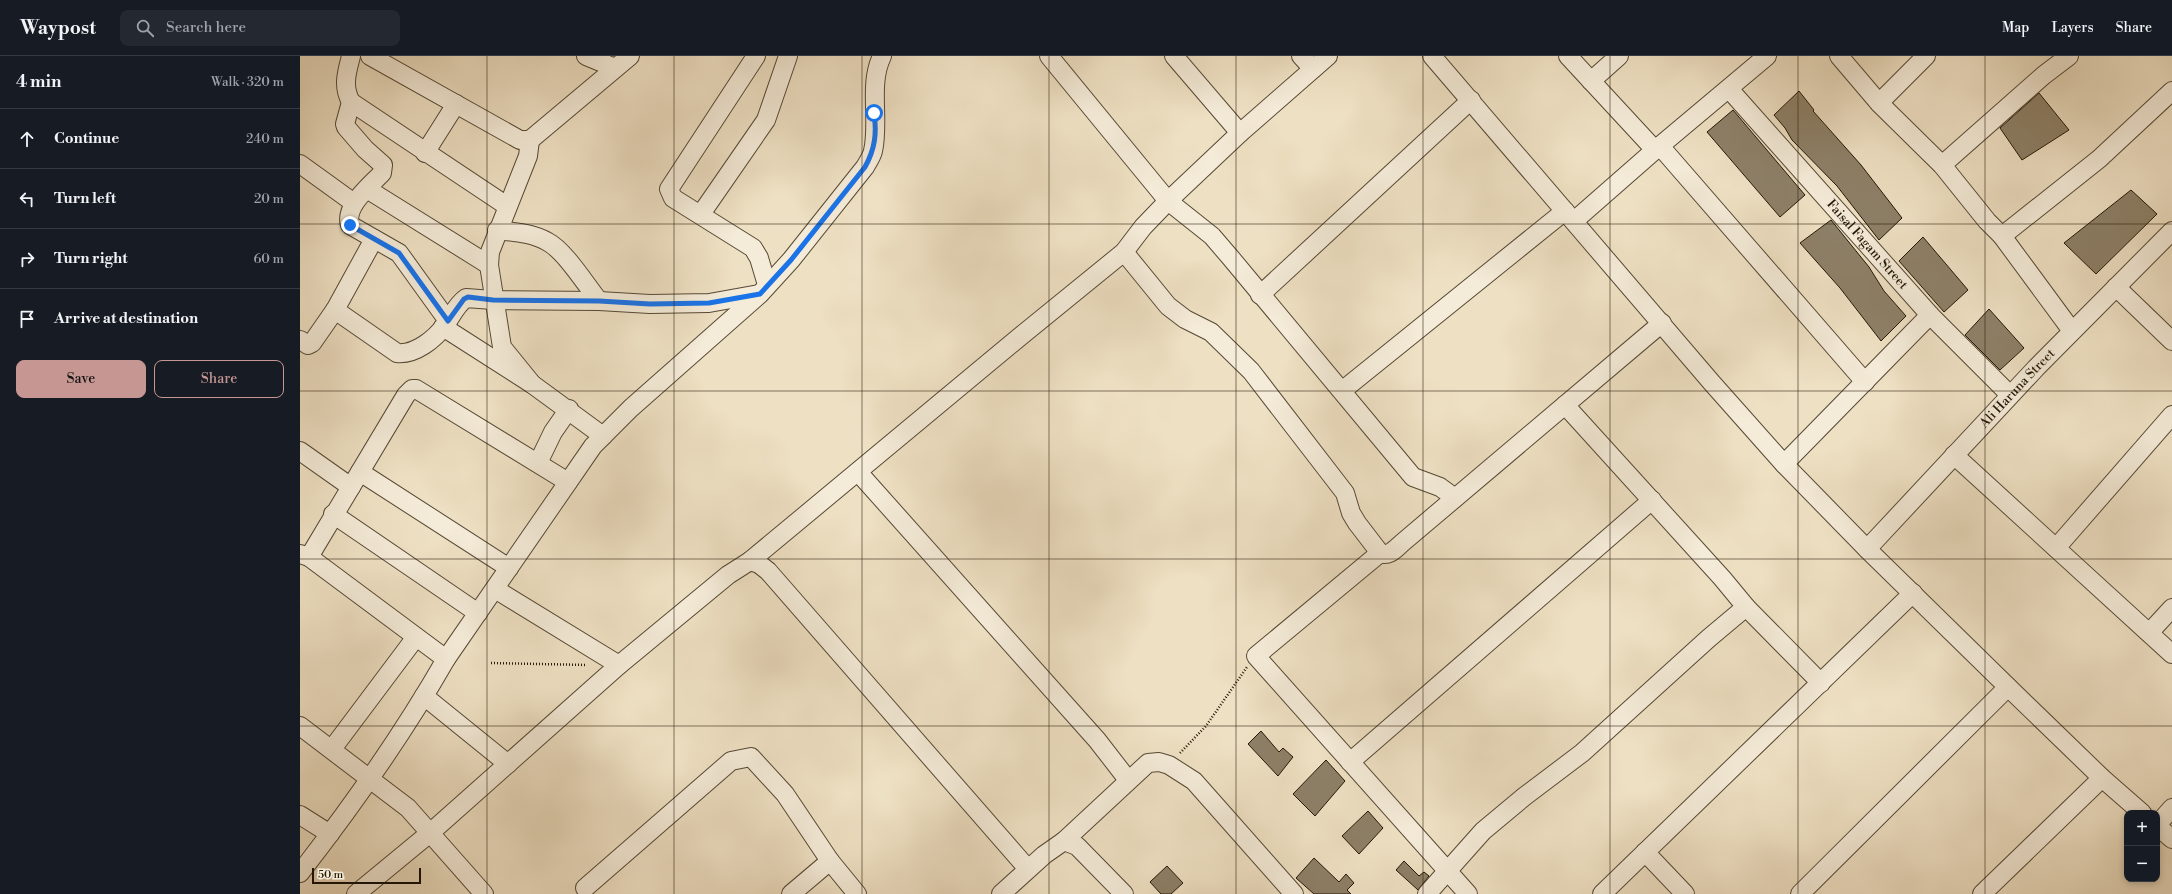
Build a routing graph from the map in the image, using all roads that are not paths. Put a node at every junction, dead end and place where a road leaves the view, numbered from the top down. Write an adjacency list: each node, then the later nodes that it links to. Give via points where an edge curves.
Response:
1 (351, 56): 25 (street, via 346,81 346,93)
2 (370, 56): 26 (street)
3 (586, 56): 19 (street)
4 (630, 56): 19 (street)
5 (756, 56): 38 (street, via 669,189 673,198)
6 (788, 56): 38 (street, via 766,120)
7 (1049, 56): 35 (street)
8 (1174, 56): 28 (street)
9 (1301, 56): 20 (street)
10 (1328, 56): 20 (street)
11 (1432, 56): 24 (street)
12 (1568, 56): 21 (street)
13 (1619, 56): 21 (street)
14 (1767, 56): 22 (street)
15 (1839, 56): 27 (street)
16 (1926, 56): 27 (street)
17 (2069, 56): 33 (street)
18 (876, 58): 47 (street, via 876,127 873,152 865,167)
19 (615, 68): 29 (street)
20 (1313, 69): 28 (street)
21 (1591, 80): 30 (street)
22 (1729, 89): 30 (street); 52 (street, Faisal Fagam Street)
23 (2172, 91): 42 (street, via 2099,159)
24 (1471, 100): 39 (street); 48 (street)
25 (351, 102): 31 (street); 34 (street, via 346,127 383,165 382,173)
26 (456, 104): 29 (street, via 520,140); 31 (street)
27 (1879, 104): 33 (street)
28 (1240, 133): 35 (street)
29 (530, 140): 37 (street, via 528,156)
30 (1658, 148): 39 (street); 58 (street)
31 (425, 153): 37 (street)
32 (300, 164): 36 (street)
33 (1942, 165): 42 (street)
34 (367, 189): 36 (street); 45 (street)
35 (1168, 201): 44 (street, via 1142,227); 48 (street, via 1212,236)
36 (354, 203): 43 (street, via 350,225)
37 (507, 206): 40 (street)
38 (701, 214): 47 (street, via 757,252)
39 (1569, 216): 53 (street); 60 (street)
40 (497, 230): 45 (street); 50 (street, via 527,234 549,242 561,253)
41 (2172, 231): 46 (street, Ali Haruna Street)
42 (2002, 236): 55 (street)
43 (374, 239): 51 (street); 54 (street, via 399,253)
44 (1124, 252): 71 (street); 79 (street, via 1168,306 1185,319 1211,332 1251,371 1345,493 1351,513)
45 (489, 265): 49 (street)
46 (2116, 287): 55 (street, Ali Haruna Street); 57 (street)
47 (764, 290): 50 (street, via 709,303 650,304); 65 (street, via 631,408)
48 (1260, 295): 60 (street)
49 (493, 300): 50 (street); 54 (street, via 466,298); 59 (street, via 502,348)
50 (599, 301)
51 (335, 310): 54 (street, via 397,353 406,354 417,349); 56 (street, via 312,344 308,345)
52 (1930, 315): 58 (street); 61 (street, Faisal Fagam Street)
53 (1662, 323): 62 (street); 69 (street)
54 (446, 324): 59 (street)
55 (2072, 331): 61 (street, Ali Haruna Street)
56 (300, 340)
57 (2172, 340)
58 (1865, 382): 69 (street)
59 (532, 384): 63 (street)
60 (1342, 390): 74 (street, via 1413,477 1440,487)
61 (2010, 396): 67 (street, Ali Haruna Street)
62 (1565, 406): 74 (street); 75 (street)
63 (569, 409): 65 (street); 68 (street, via 553,432)
64 (2172, 415): 77 (street)
65 (604, 436): 72 (street, via 593,446)
66 (300, 451): 73 (street)
67 (1954, 455): 77 (street); 78 (street, Ali Haruna Street)
68 (538, 463): 70 (street, via 416,389 412,389); 72 (street)
69 (1784, 464): 78 (street)
70 (360, 472): 73 (street); 82 (street)
71 (858, 472): 81 (street); 102 (street, via 1097,740)
72 (568, 482): 82 (street)
73 (351, 487): 76 (street)
74 (1455, 498): 79 (street, via 1388,555)
75 (1652, 500): 85 (street); 98 (street)
76 (333, 514): 80 (street); 87 (street)
77 (2056, 548): 88 (street)
78 (1867, 549): 84 (street)
79 (1380, 553): 98 (street, via 1256,656)
80 (305, 555): 89 (street)
81 (750, 561): 92 (street, via 728,575); 114 (street, via 760,564 768,571)
82 (509, 568): 83 (street)
83 (495, 590): 87 (street); 92 (street)
84 (1913, 594): 93 (street); 94 (street)
85 (1746, 607): 93 (street); 115 (street, via 1582,752 1483,831)
86 (2172, 608): 88 (street)
87 (478, 613): 91 (street)
88 (2149, 633): 90 (street)
89 (416, 637): 91 (street); 97 (street)
90 (2172, 654)
91 (446, 659): 95 (street)
92 (620, 665): 99 (street)
93 (1821, 683): 112 (street)
94 (2008, 687): 101 (street); 129 (street)
95 (424, 696): 99 (street); 100 (street)
96 (300, 726): 97 (street)
97 (332, 749): 100 (street)
98 (1350, 762): 115 (street)
99 (508, 764): 108 (street)
100 (370, 778): 108 (street, via 408,808); 109 (street)
101 (2102, 778): 104 (street); 130 (street)
102 (1128, 780): 111 (street); 124 (street, via 1148,763 1159,762 1169,765 1194,781)
103 (2172, 808): 106 (street)
104 (2139, 810)
105 (300, 815): 109 (street)
106 (2160, 822)
107 (2160, 829): 110 (street)
108 (430, 832): 118 (street); 119 (street)
109 (330, 834): 116 (street)
110 (2172, 839)
111 (1064, 841): 114 (street); 123 (street, via 1077,846)
112 (1645, 852): 127 (street); 128 (street)
113 (830, 861): 117 (street, via 785,794 751,757 731,761); 120 (street); 121 (street)
114 (1028, 869): 122 (street)
115 (1446, 871): 125 (street); 126 (street)
116 (300, 873)
117 (585, 888)
118 (356, 894)
119 (484, 894)
120 (792, 894)
121 (857, 894)
122 (1001, 894)
123 (1124, 894)
124 (1294, 894)
125 (1427, 894)
126 (1468, 894)
127 (1602, 894)
128 (1685, 894)
129 (1800, 894)
130 (1982, 894)

